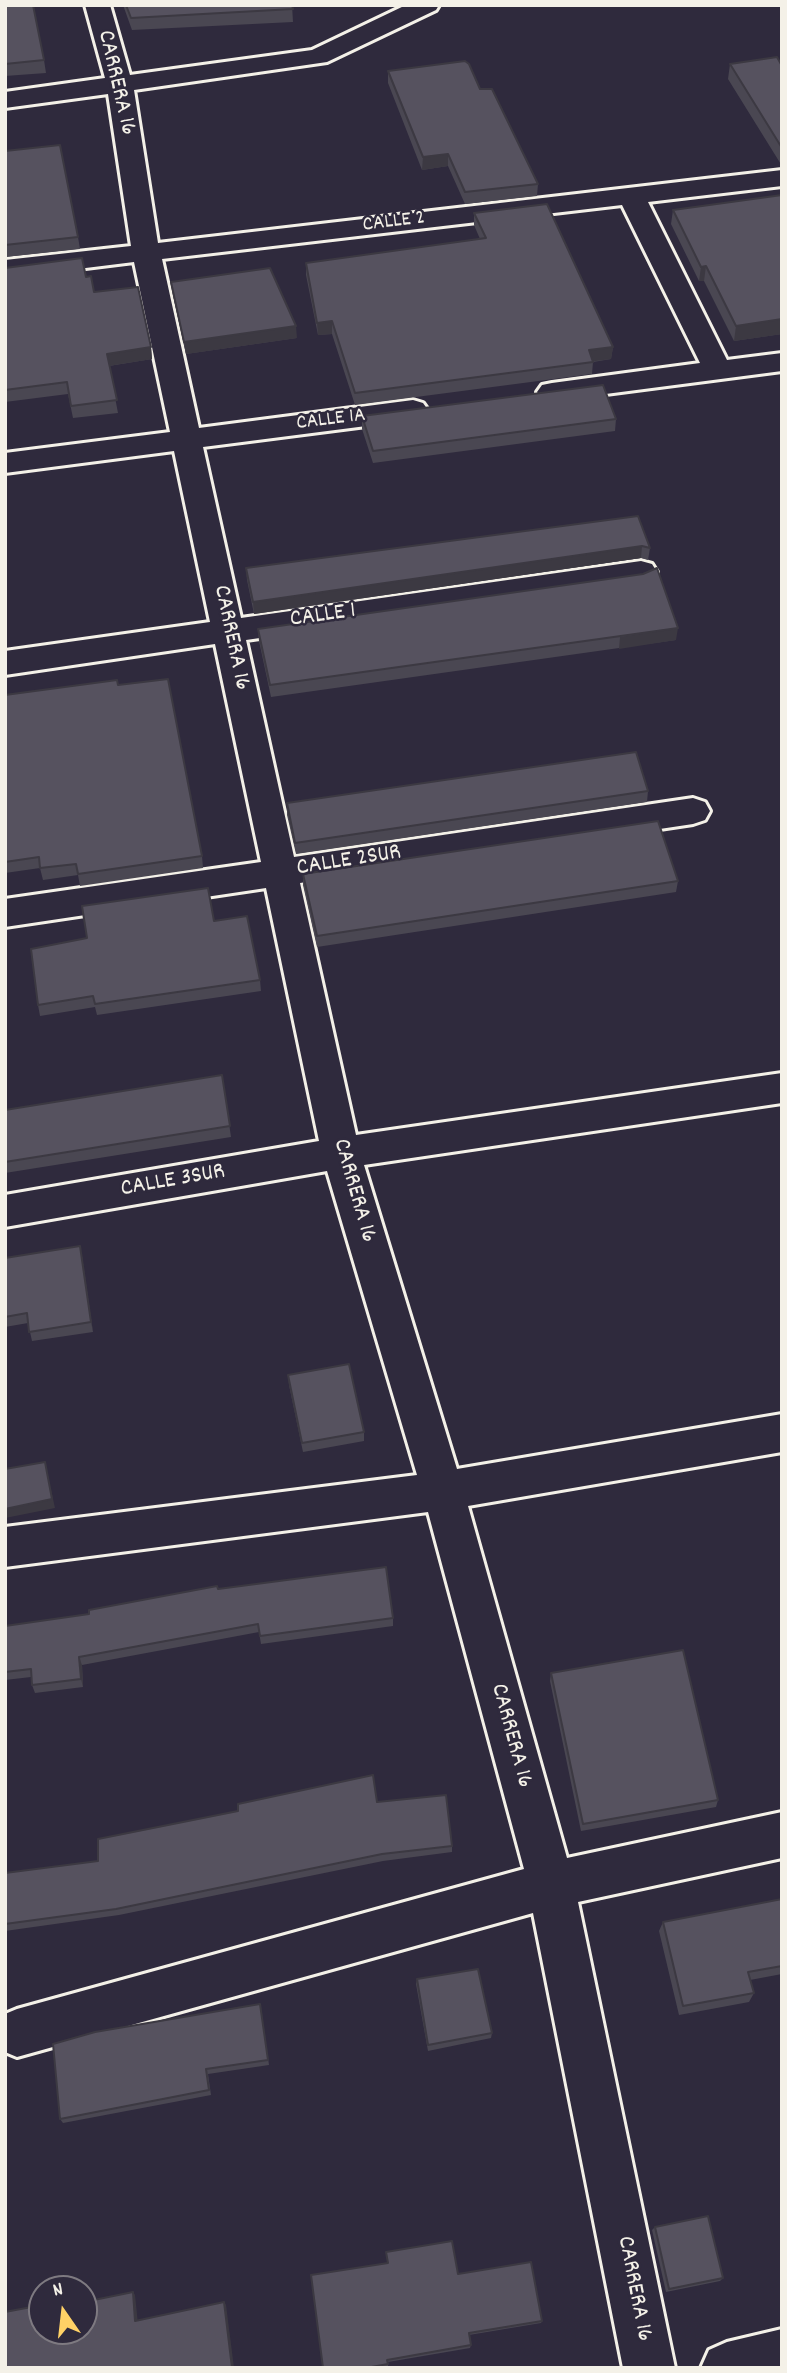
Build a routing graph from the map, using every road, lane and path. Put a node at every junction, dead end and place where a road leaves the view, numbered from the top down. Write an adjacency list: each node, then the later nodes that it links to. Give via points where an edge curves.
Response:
1 (97, 5): 3 (street, CARRERA 16)
2 (427, 5): 3 (street, via 318,57)
3 (120, 86): 4 (street); 7 (street, CARRERA 16)
4 (5, 100)
5 (782, 178): 6 (street, CALLE 2)
6 (631, 196): 7 (street, CALLE 2); 10 (street)
7 (146, 252): 8 (street, CALLE 2); 13 (street, CARRERA 16)
8 (5, 269)
9 (782, 362): 10 (street)
10 (718, 370): 11 (street)
11 (527, 395)
12 (446, 406): 13 (street, CALLE 1A)
13 (187, 439): 14 (street, CALLE 1A); 16 (street, CARRERA 16)
14 (5, 463)
15 (641, 572): 16 (street, CALLE 1)
16 (228, 631): 17 (street, CALLE 1); 19 (street, CARRERA 16)
17 (5, 663)
18 (693, 811): 19 (street, CALLE 2SUR)
19 (280, 873): 20 (street, CALLE 2SUR); 22 (street, CARRERA 16)
20 (5, 913)
21 (782, 1088): 22 (street, CALLE 3SUR)
22 (341, 1153): 23 (street, CALLE 3SUR); 25 (street, CARRERA 16)
23 (5, 1211)
24 (782, 1433): 25 (street)
25 (443, 1491): 26 (street); 28 (street, CARRERA 16)
26 (5, 1547)
27 (782, 1835): 28 (street)
28 (551, 1885): 29 (street); 31 (street, CARRERA 16)
29 (17, 2033)
30 (782, 2355): 32 (street)
31 (649, 2368)
32 (727, 2368)

